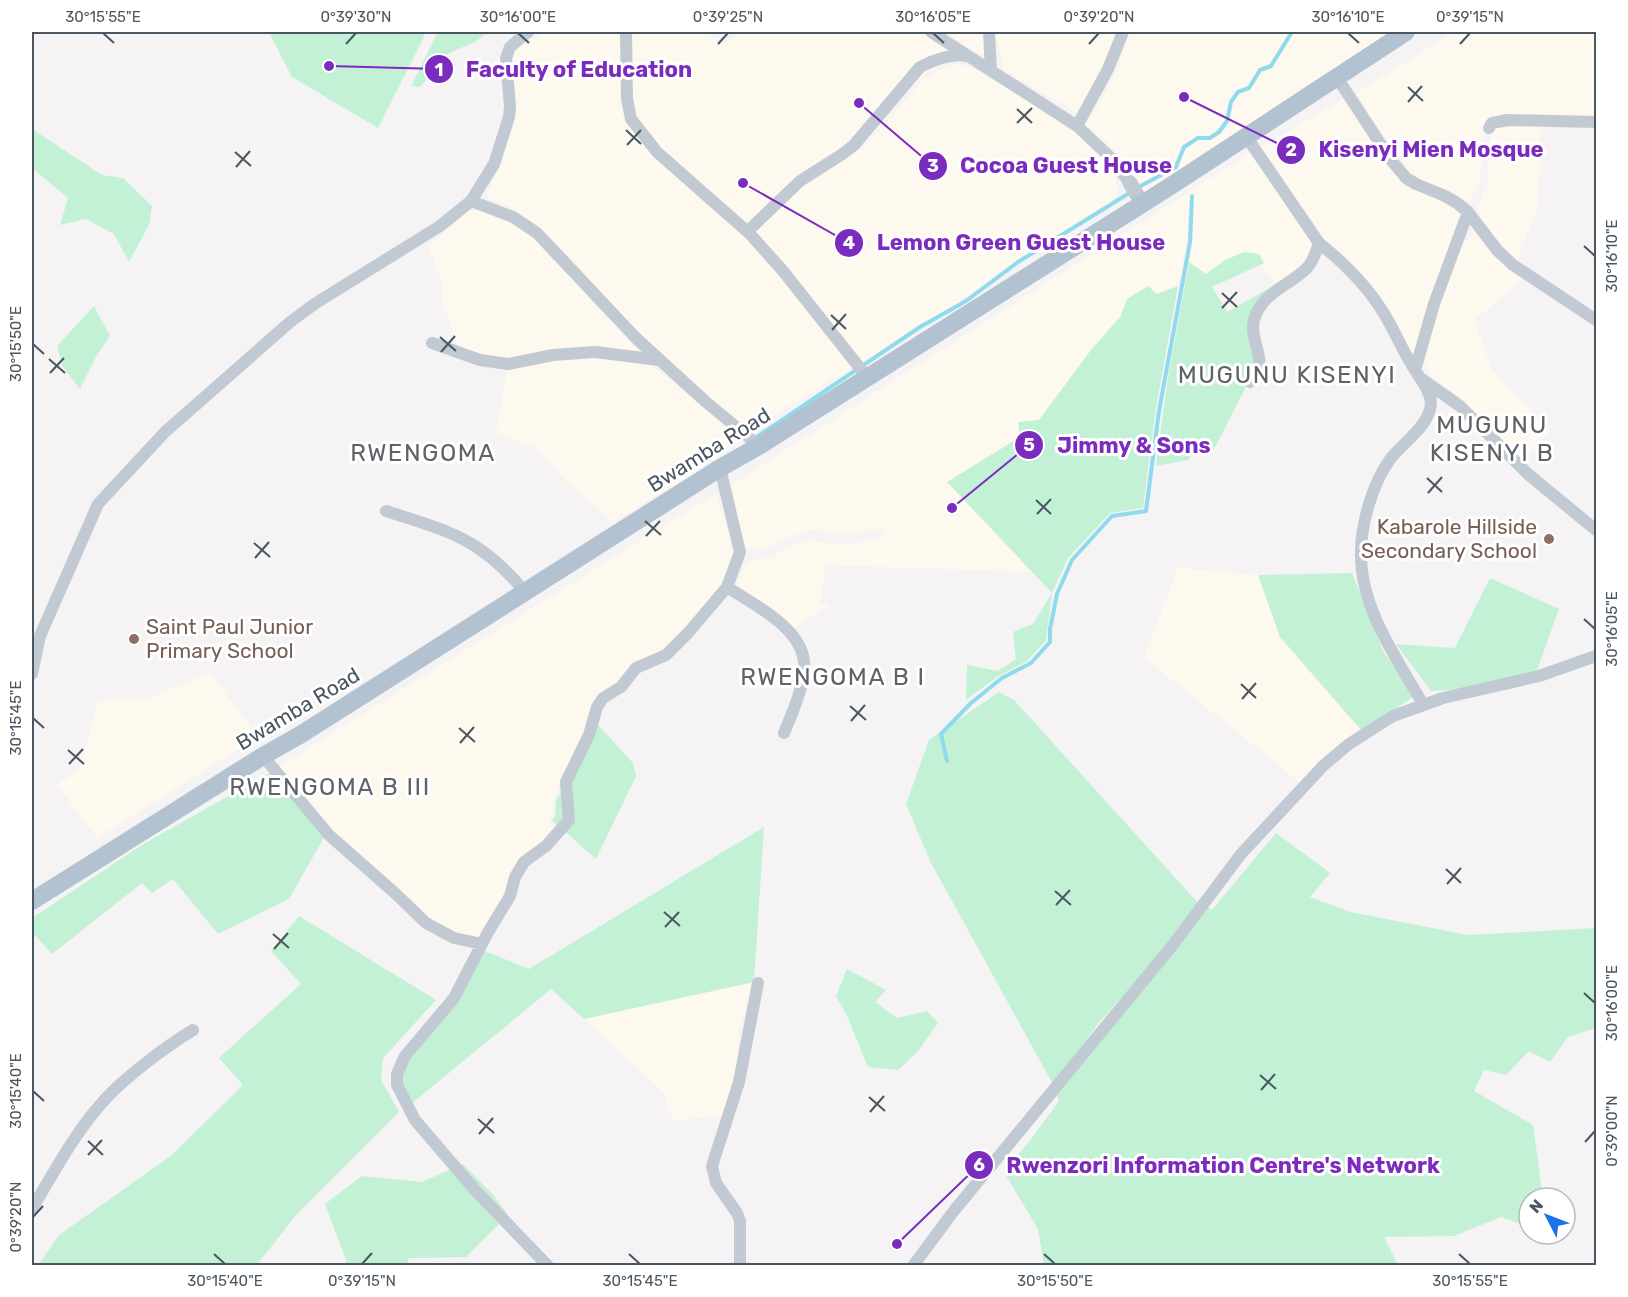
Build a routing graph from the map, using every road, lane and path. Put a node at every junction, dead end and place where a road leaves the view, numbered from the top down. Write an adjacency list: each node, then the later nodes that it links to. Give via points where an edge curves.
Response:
1 (528, 32): 15 (street, via 510,47 506,58 509,117 494,164)
2 (626, 32): 18 (street, via 631,119 657,152)
3 (931, 32): 7 (street)
4 (989, 32): 8 (street)
5 (1123, 32): 11 (street)
6 (1406, 32): 9 (main road, Bwamba Road)
7 (967, 56): 8 (street); 18 (street, via 959,54 920,67 854,145 800,181)
8 (991, 71): 11 (street)
9 (1336, 76): 13 (main road, Bwamba Road); 17 (street, via 1406,178)
10 (1596, 122): 12 (street, via 1508,120 1492,123)
11 (1077, 126): 14 (street, via 1110,157)
12 (1489, 128)
13 (1246, 136): 16 (main road, Bwamba Road); 19 (street)
14 (1130, 183): 16 (street)
15 (471, 201): 22 (street, via 513,217 537,233); 32 (street, via 440,226 290,322 165,432 98,504)
16 (1142, 203): 24 (main road, Bwamba Road)
17 (1468, 212): 20 (street, via 1513,265); 23 (street, via 1434,304)
18 (748, 231): 24 (street)
19 (1319, 243): 23 (street, via 1374,299); 25 (street, via 1308,268 1270,294 1257,313 1253,340 1260,361)
20 (1596, 320)
21 (432, 343): 22 (street, via 480,360 508,364 595,352)
22 (660, 361): 26 (street)
23 (1417, 374): 29 (street, via 1460,406 1529,475); 35 (street, via 1428,392 1429,413 1382,474 1365,521 1361,554 1372,608)
24 (867, 377): 26 (main road, Bwamba Road)
25 (1250, 382)
26 (759, 446): 27 (main road, Bwamba Road)
27 (720, 468): 30 (street, via 740,552); 31 (main road, Bwamba Road)
28 (386, 511): 31 (street, via 468,540 500,564)
29 (1596, 530)
30 (727, 587): 36 (street, via 771,615 800,646 802,675); 39 (street, via 666,655 636,668 621,687 603,698 566,782 569,820 524,862 510,896)
31 (526, 593): 37 (main road, Bwamba Road)
32 (36, 635): 34 (street)
33 (1596, 656): 35 (street, via 1539,675)
34 (32, 674)
35 (1423, 704): 45 (street, via 1393,716 1349,744 1324,765 1241,854 1172,946)
36 (784, 733)
37 (263, 756): 38 (main road, Bwamba Road); 39 (street, via 329,835 426,923 454,938)
38 (32, 901)
39 (482, 944): 43 (street, via 454,998 405,1056 397,1085 421,1127)
40 (758, 983): 44 (street, via 739,1082 712,1166 716,1183 740,1221)
41 (193, 1030): 42 (street, via 113,1090 73,1143)
42 (32, 1209)
43 (548, 1266)
44 (740, 1266)
45 (913, 1266)

